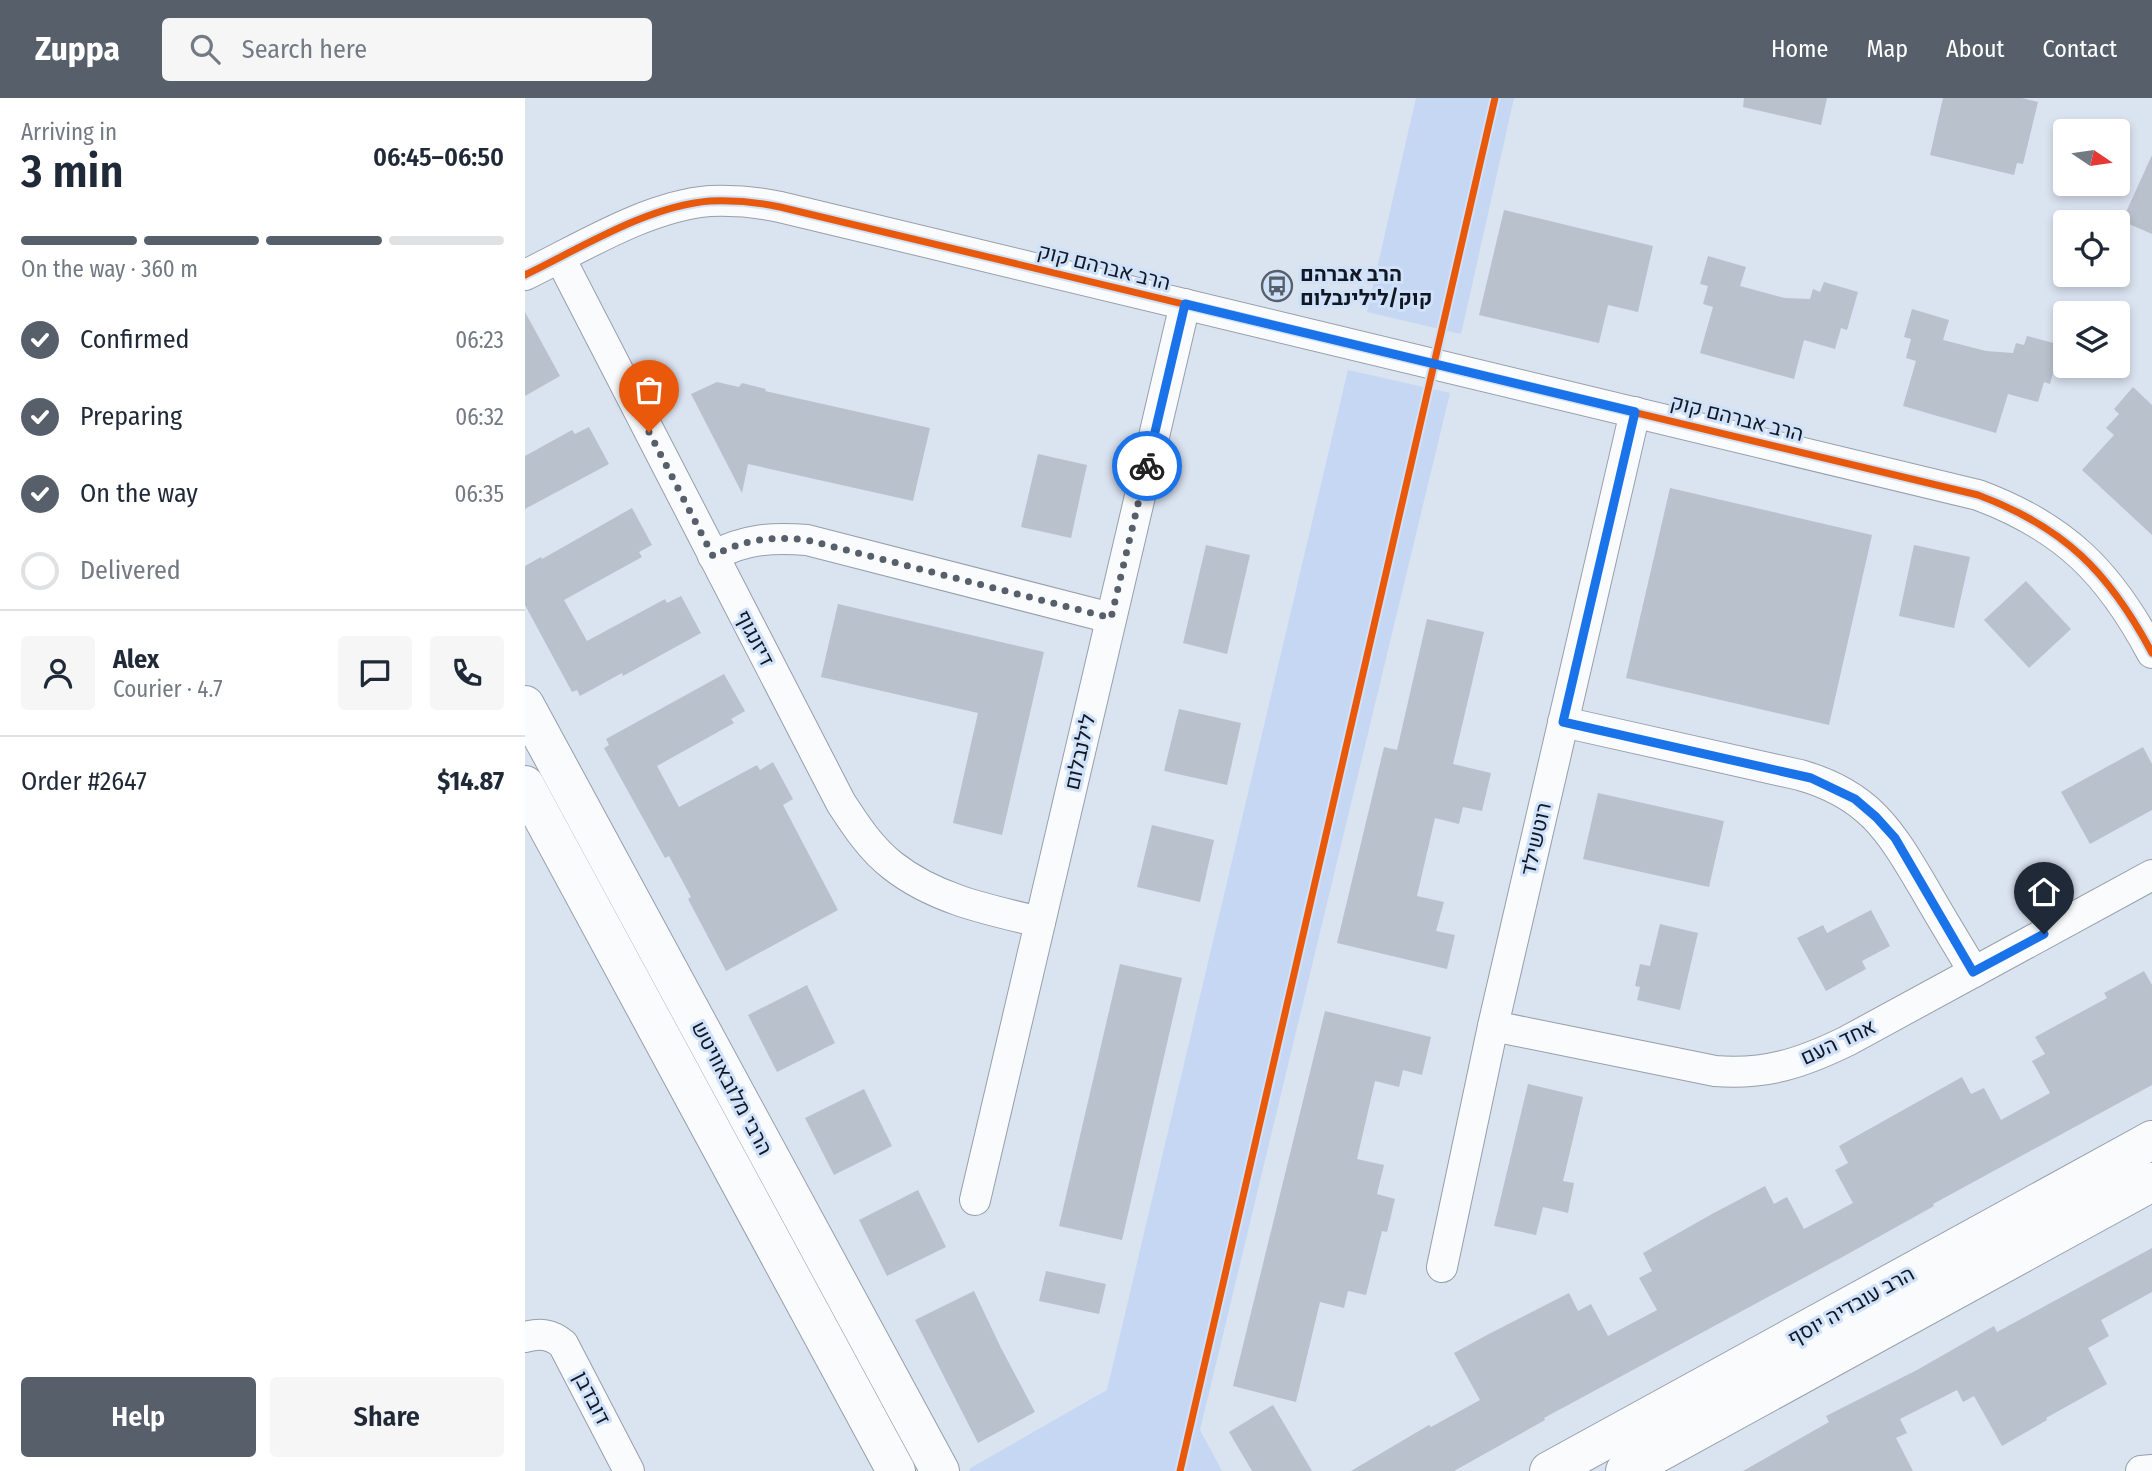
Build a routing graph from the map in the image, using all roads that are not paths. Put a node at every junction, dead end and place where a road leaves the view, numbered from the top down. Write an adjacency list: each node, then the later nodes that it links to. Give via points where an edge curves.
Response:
1 (560, 258): 2 (street, הרב אברהם קוק); 3 (street, הרב אברהם קוק, via 663,211 708,201 742,201); 5 (street, דיזנגוף)
2 (525, 275)
3 (1185, 304): 4 (street, הרב אברהם קוק); 6 (street, לילנבלום)
4 (1635, 412): 7 (street, הרב אברהם קוק, via 1948,487 2029,516 2090,563 2122,601); 9 (street, רוטשילד)
5 (713, 556): 6 (street, via 755,540 807,540); 12 (street, דיזנגוף, via 857,829 893,866 933,890)
6 (1111, 618): 12 (street, לילנבלום)
7 (2152, 653)
8 (525, 705): 23 (main road, הרבי מלובאוויטש)
9 (1563, 722): 13 (street, via 1811,778 1855,799 1895,838); 14 (street, רוטשילד)
10 (525, 785): 22 (main road, הרבי מלובאוויטש)
11 (2152, 875): 13 (street, אחד העם)
12 (1040, 922): 17 (street, לילנבלום)
13 (1973, 972): 14 (street, אחד העם, via 1829,1050 1763,1070 1697,1068)
14 (1493, 1026): 18 (street, רוטשילד)
15 (2152, 1140): 24 (main road, הרב עובדיה יוסף)
16 (2152, 1182): 25 (main road, הרב עובדיה יוסף)
17 (975, 1200)
18 (1441, 1267)
19 (535, 1336): 21 (street, דובדבן, via 557,1340 567,1351)
20 (2152, 1470): 26 (street)
21 (629, 1471)
22 (896, 1471)
23 (940, 1471)
24 (1549, 1471)
25 (1625, 1471)
26 (2141, 1471)

